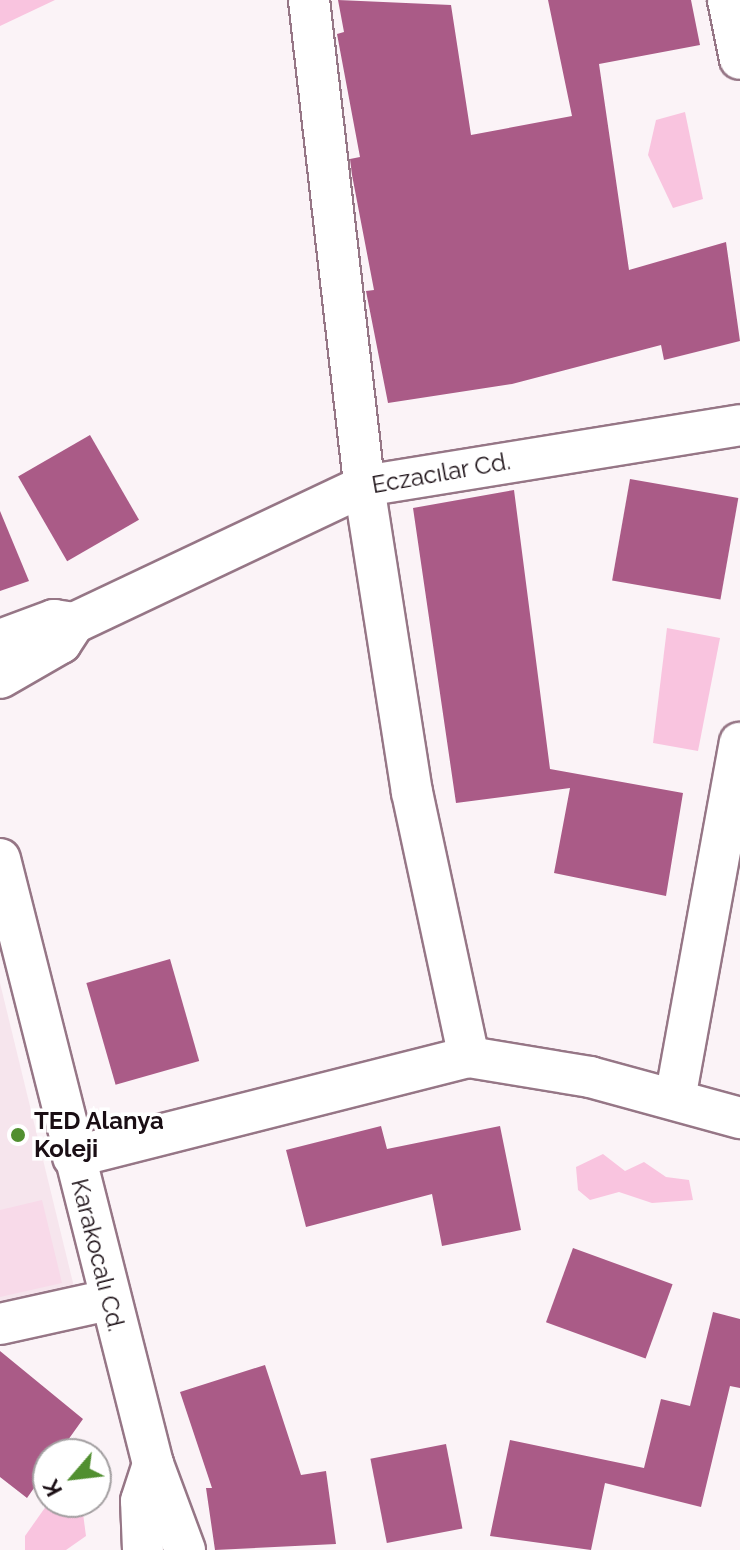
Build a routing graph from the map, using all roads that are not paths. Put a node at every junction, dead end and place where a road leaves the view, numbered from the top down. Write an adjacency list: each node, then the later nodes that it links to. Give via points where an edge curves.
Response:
1 (309, 0): 5 (street)
2 (728, 0): 3 (street)
3 (740, 59)
4 (740, 425): 5 (street, Eczacılar Cd.)
5 (364, 486): 6 (street, Eczacılar Cd.); 11 (street, via 412,792)
6 (74, 623): 7 (street, via 54,620); 8 (street, via 61,643)
7 (0, 640)
8 (0, 678)
9 (740, 743): 12 (street)
10 (0, 859): 14 (street, Karakocalı Cd.)
11 (469, 1057): 12 (street); 14 (street)
12 (675, 1099): 13 (street)
13 (740, 1118)
14 (73, 1157): 15 (street, Karakocalı Cd.)
15 (108, 1300): 16 (street); 17 (street, Karakocalı Cd.)
16 (0, 1324)
17 (153, 1464): 18 (street, via 141,1501); 19 (street, Karakocalı Cd.)
18 (143, 1550)
19 (185, 1550)

